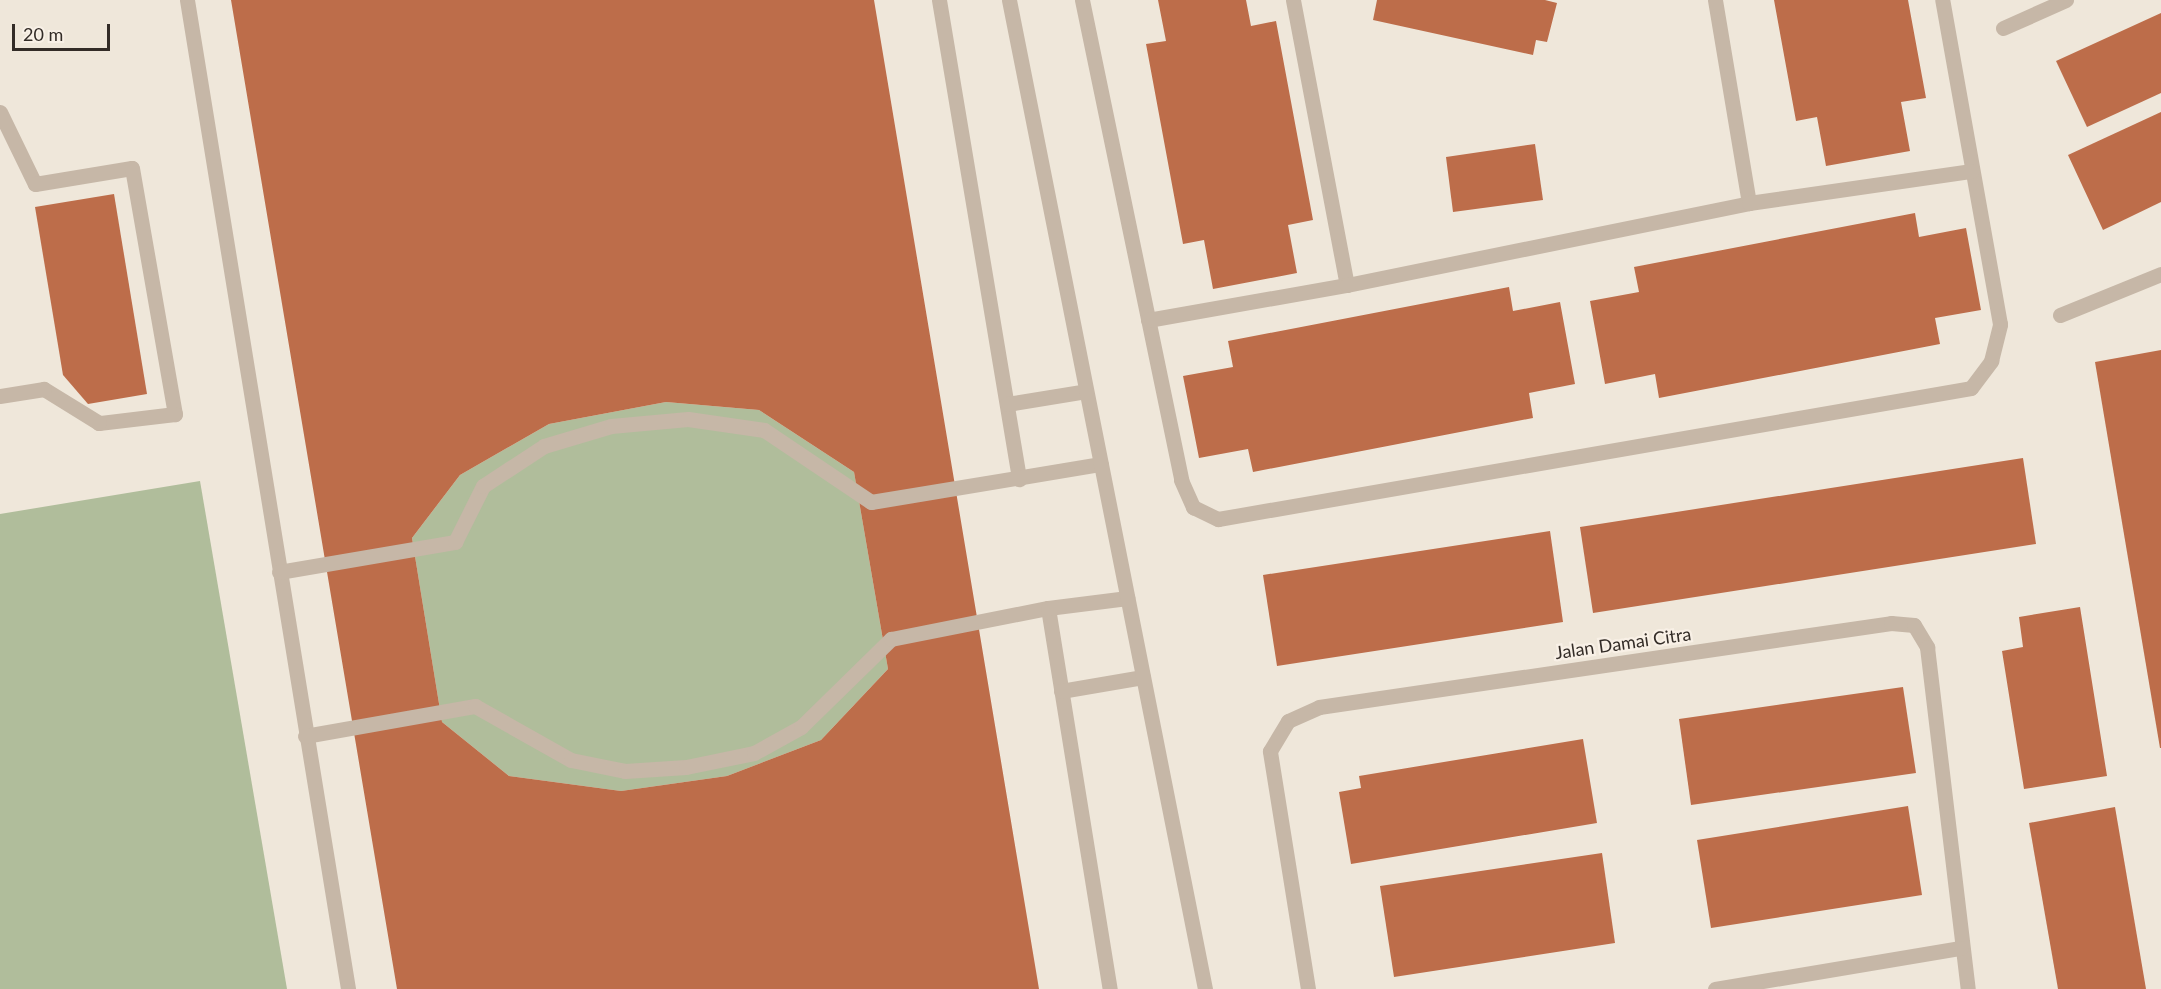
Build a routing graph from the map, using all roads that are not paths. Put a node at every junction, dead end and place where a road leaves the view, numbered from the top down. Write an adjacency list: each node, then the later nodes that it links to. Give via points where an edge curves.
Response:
1 (187, 0): 22 (street)
2 (939, 0): 19 (street)
3 (1009, 0): 17 (street)
4 (1082, 0): 16 (street)
5 (1293, 0): 14 (street)
6 (1715, 0): 12 (street)
7 (1942, 0): 11 (street)
8 (2066, 0): 9 (street)
9 (2003, 28)
10 (0, 112): 18 (street, via 35,184 132,168 175,414 99,423 44,389)
11 (1972, 171): 12 (street); 16 (street, via 2000,324 1991,361 1971,388 1218,519 1193,507 1181,480)
12 (1749, 203): 14 (street)
13 (2161, 274): 15 (street)
14 (1347, 285): 16 (street)
15 (2060, 315)
16 (1148, 320)
17 (1086, 392): 19 (street); 20 (street)
18 (0, 396)
19 (1007, 404): 21 (street)
20 (1101, 464): 21 (street); 23 (street)
21 (1019, 479): 22 (street, via 871,502 764,430 688,418 611,426 544,446 483,486 455,542)
22 (279, 572): 27 (street)
23 (1127, 598): 24 (street); 25 (street)
24 (1048, 608): 26 (street); 27 (street, via 891,639 801,727 754,753 686,767 625,771 571,760 475,706)
25 (1143, 677): 26 (street); 31 (street)
26 (1061, 692): 30 (street)
27 (305, 736): 29 (street)
28 (1961, 948): 32 (street, Jalan Damai Citra, via 1955,856 1927,647 1914,625 1891,623 1319,707 1288,721 1270,751); 33 (street); 34 (street, Jalan Damai Citra)
29 (348, 989)
30 (1110, 989)
31 (1205, 989)
32 (1308, 989)
33 (1714, 989)
34 (1968, 989)

